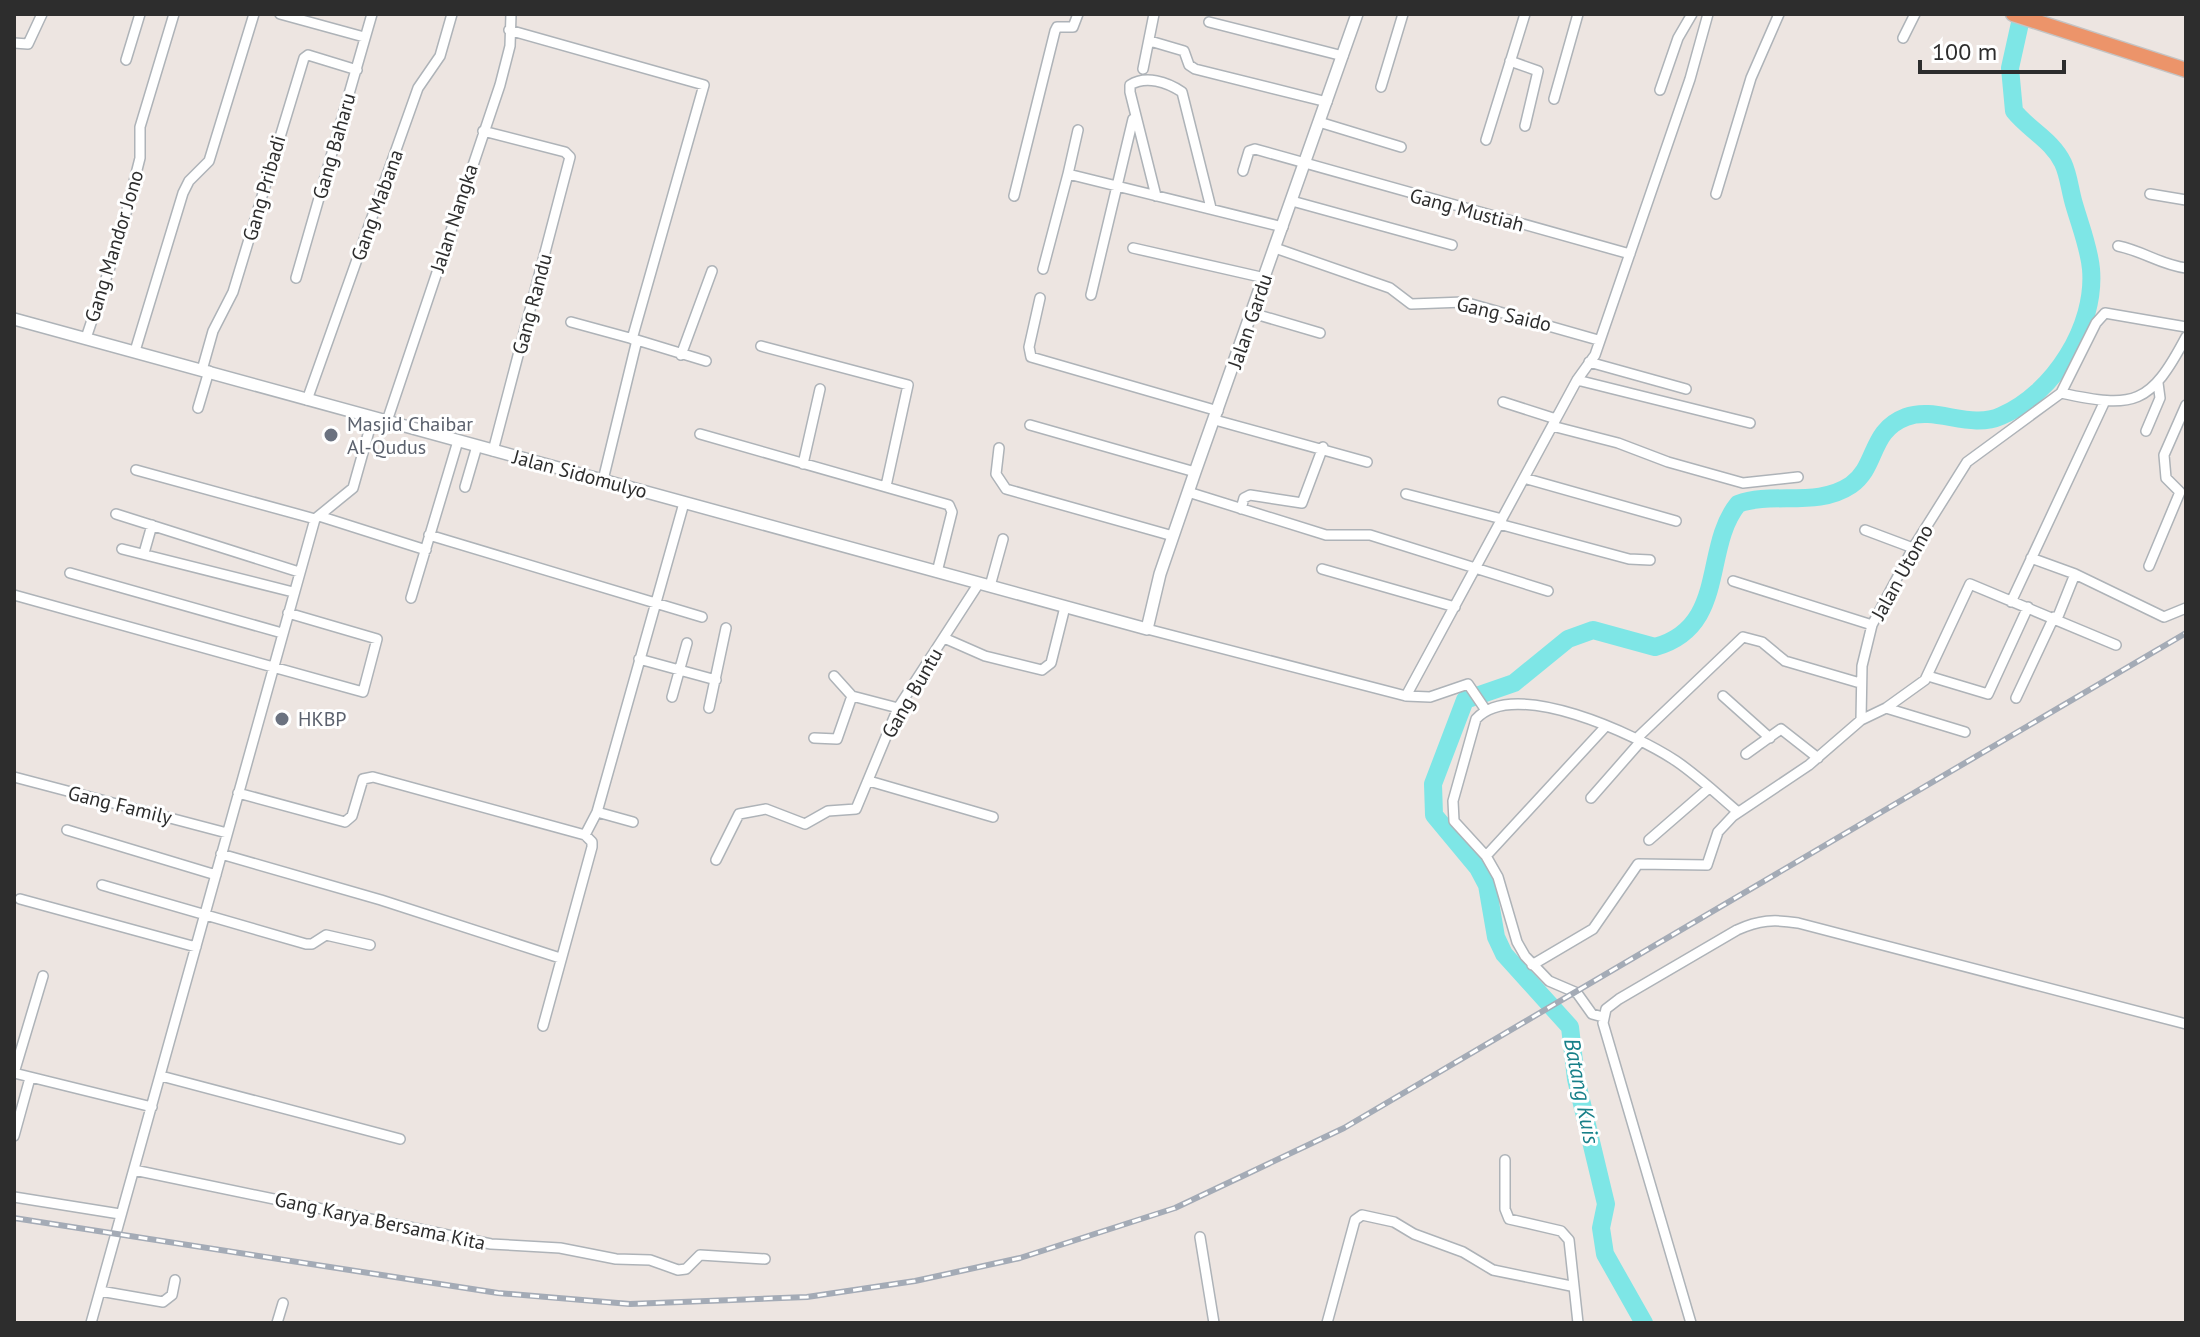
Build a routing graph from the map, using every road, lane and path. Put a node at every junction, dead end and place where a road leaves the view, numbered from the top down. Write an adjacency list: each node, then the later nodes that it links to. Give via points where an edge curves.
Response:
1 (42, 14): 26 (street, via 28,44)
2 (140, 14): 28 (street)
3 (174, 14): 74 (street, Gang Mandor Jono, via 140,127 140,158 120,237)
4 (254, 14): 78 (street, via 209,161 185,187)
5 (280, 14): 23 (street)
6 (372, 14): 23 (street, Gang Baharu)
7 (452, 14): 88 (street, Gang Mabana, via 440,56 418,88)
8 (511, 14): 22 (street, Jalan Nangka)
9 (1078, 14): 50 (street, via 1073,27 1055,31)
10 (1154, 14): 25 (street)
11 (1357, 14): 27 (street, Jalan Gardu)
12 (1403, 14): 33 (street)
13 (1525, 14): 29 (street)
14 (1578, 14): 35 (street)
15 (1692, 14): 34 (street)
16 (1708, 14): 60 (street)
17 (1779, 14): 48 (street, via 1751,78)
18 (1915, 14): 24 (street)
19 (2013, 14): 20 (highway)
20 (2036, 19): 32 (highway)
21 (1209, 22): 27 (street)
22 (509, 30): 41 (street, Jalan Nangka, via 508,55); 75 (street, via 704,85)
23 (364, 37): 31 (street, Gang Baharu)
24 (1903, 38)
25 (1150, 41): 30 (street); 36 (street, via 1184,51 1195,69)
26 (14, 43)
27 (1343, 56): 36 (street, Jalan Gardu)
28 (126, 60)
29 (1510, 61): 39 (street, via 1538,71); 42 (street)
30 (1143, 69)
31 (357, 70): 64 (street, Gang Baharu); 82 (street, Gang Pribadi, via 304,58 233,292 213,331)
32 (2186, 70)
33 (1381, 87)
34 (1660, 90)
35 (1554, 99)
36 (1327, 102): 38 (street, Jalan Gardu)
37 (1134, 116): 47 (street); 51 (street); 54 (street, via 1129,89 1134,82 1152,80 1182,92)
38 (1319, 122): 43 (street); 44 (street, Jalan Gardu)
39 (1525, 126)
40 (1078, 130): 46 (street)
41 (483, 131): 95 (street, Jalan Nangka); 105 (street, Gang Randu, via 570,157)
42 (1486, 140)
43 (1401, 147)
44 (1305, 163): 45 (street, Gang Mustiah, via 1251,149); 53 (street, Jalan Gardu); 60 (street, Gang Mustiah)
45 (1243, 171)
46 (1068, 174): 47 (street); 62 (street)
47 (1115, 186): 51 (street); 66 (street)
48 (1716, 194)
49 (2150, 194): 52 (street)
50 (1014, 196)
51 (1156, 196): 54 (street)
52 (2186, 200)
53 (1292, 201): 55 (street, Jalan Gardu); 56 (street)
54 (1211, 208): 55 (street)
55 (1283, 227): 59 (street, Jalan Gardu)
56 (1452, 245)
57 (2118, 246): 61 (street)
58 (1133, 248): 65 (street)
59 (1275, 248): 65 (street, Jalan Gardu); 76 (street, Gang Saido, via 1390,288 1411,304 1464,302)
60 (1630, 254): 76 (street)
61 (2186, 268)
62 (1043, 269)
63 (712, 271): 79 (street)
64 (296, 278)
65 (1265, 278): 68 (street, Jalan Gardu)
66 (1091, 295)
67 (1040, 298): 93 (street, via 1031,357)
68 (1252, 313): 72 (street); 93 (street, Jalan Gardu)
69 (14, 319): 74 (street, Jalan Sidomulyo)
70 (571, 322): 75 (street)
71 (2186, 327): 87 (street, via 2105,313)
72 (1320, 333)
73 (2186, 337): 84 (street)
74 (86, 338): 78 (street, Jalan Sidomulyo)
75 (635, 340): 79 (street); 112 (street)
76 (1598, 340): 81 (street)
77 (761, 346): 113 (street, via 908,385)
78 (135, 351): 82 (street, Jalan Sidomulyo)
79 (681, 355): 80 (street)
80 (706, 361)
81 (1589, 362): 83 (street); 86 (street)
82 (206, 370): 88 (street, Jalan Sidomulyo); 92 (street)
83 (1577, 380): 96 (street); 97 (street)
84 (2158, 383): 90 (street, via 2136,397); 99 (street, via 2160,398)
85 (820, 389): 107 (street)
86 (1686, 389)
87 (2061, 393): 90 (street); 128 (street, Jalan Utomo, via 1967,462)
88 (307, 400): 94 (street, Jalan Sidomulyo)
89 (1503, 402): 96 (street)
90 (2104, 403): 132 (street)
91 (2186, 405): 134 (street, via 2164,455 2166,478 2180,492)
92 (198, 408)
93 (1216, 416): 103 (street); 109 (street, Jalan Gardu)
94 (373, 417): 95 (street, Jalan Sidomulyo); 120 (street, via 353,488)
95 (387, 421): 101 (street, Jalan Sidomulyo)
96 (1554, 423): 110 (street, via 1743,483); 111 (street)
97 (1750, 423)
98 (1030, 425): 109 (street)
99 (2146, 431)
100 (700, 434): 107 (street)
101 (458, 441): 102 (street, Jalan Sidomulyo); 125 (street)
102 (477, 446): 105 (street, Jalan Sidomulyo); 114 (street)
103 (1323, 447): 106 (street); 118 (street, via 1302,503 1250,495)
104 (999, 448): 126 (street, via 996,474 1006,489)
105 (493, 451): 112 (street, Jalan Sidomulyo)
106 (1367, 462)
107 (803, 464): 113 (street)
108 (136, 470): 120 (street)
109 (1195, 472): 115 (street, Jalan Gardu)
110 (1798, 477)
111 (1524, 478): 121 (street); 122 (street)
112 (603, 480): 117 (street, Jalan Sidomulyo)
113 (886, 486): 138 (street, via 951,508)
114 (465, 487)
115 (1188, 492): 118 (street); 126 (street, Jalan Gardu)
116 (1406, 494): 121 (street)
117 (684, 503): 138 (street, Jalan Sidomulyo); 147 (street)
118 (1241, 509): 135 (street, via 1326,535 1370,535)
119 (116, 514): 123 (street)
120 (317, 518): 130 (street); 137 (street)
121 (1501, 521): 133 (street, via 1629,559); 135 (street)
122 (1676, 521)
123 (152, 525): 131 (street); 137 (street)
124 (1865, 530): 128 (street)
125 (429, 535): 130 (street); 147 (street)
126 (1173, 536): 158 (street, Jalan Gardu)
127 (1003, 539): 142 (street, Gang Buntu)
128 (1913, 548): 156 (street, Jalan Utomo)
129 (122, 549): 131 (street)
130 (426, 550): 146 (street)
131 (144, 553): 144 (street)
132 (2031, 558): 140 (street); 148 (street)
133 (1650, 560)
134 (2149, 566)
135 (1478, 567): 143 (street); 150 (street)
136 (1322, 569): 150 (street)
137 (299, 572): 144 (street)
138 (937, 572): 142 (street, Jalan Sidomulyo)
139 (70, 573): 159 (street)
140 (2075, 574): 152 (street, via 2159,616); 155 (street)
141 (1733, 581): 156 (street)
142 (985, 585): 149 (street, Jalan Sidomulyo); 160 (street, Gang Buntu)
143 (1548, 591)
144 (293, 592): 153 (street)
145 (14, 595): 164 (street)
146 (411, 598)
147 (653, 602): 154 (street); 163 (street)
148 (2011, 602): 151 (street); 167 (street, via 1970,584)
149 (1065, 607): 158 (street, Jalan Sidomulyo); 160 (street, via 1046,669 1013,665)
150 (1455, 607): 171 (street)
151 (2028, 607): 155 (street); 167 (street, via 1988,694)
152 (2186, 608)
153 (288, 613): 159 (street); 164 (street, via 377,639 363,692)
154 (702, 617)
155 (2056, 618): 162 (street); 174 (street)
156 (1872, 625): 169 (street, Jalan Utomo)
157 (726, 628): 168 (street)
158 (1147, 629): 171 (street)
159 (282, 633): 164 (street)
160 (944, 638): 177 (street, Gang Buntu)
161 (687, 643): 165 (street)
162 (2116, 645)
163 (639, 659): 165 (street); 192 (street)
164 (272, 665): 190 (street)
165 (679, 669): 168 (street); 173 (street)
166 (834, 676): 170 (street)
167 (1928, 676): 178 (street)
168 (716, 680): 176 (street)
169 (1860, 683): 179 (street, Jalan Utomo); 184 (street, via 1785,661 1764,643 1743,637)
170 (852, 696): 177 (street); 182 (street, via 837,739)
171 (1406, 696): 175 (street, via 1430,697 1471,685)
172 (1723, 696): 183 (street)
173 (672, 697)
174 (2016, 698)
175 (1483, 705): 180 (street, via 1519,704); 201 (street, via 1469,734 1451,811 1459,829)
176 (709, 708)
177 (898, 708): 188 (street, Gang Buntu)
178 (1886, 708): 179 (street); 181 (street)
179 (1861, 720): 186 (street)
180 (1606, 726): 184 (street); 201 (street)
181 (1965, 732)
182 (814, 738)
183 (1770, 738): 185 (street); 186 (street, via 1784,730)
184 (1639, 740): 189 (street); 191 (street)
185 (1746, 754)
186 (1818, 758): 193 (street)
187 (14, 777): 197 (street, Gang Family)
188 (869, 781): 194 (street); 202 (street, Gang Buntu, via 856,809 828,811 805,824 766,809 739,814)
189 (1709, 788): 193 (street); 199 (street)
190 (238, 793): 197 (street); 198 (street, via 345,822 352,816 363,779 373,777)
191 (1591, 798)
192 (597, 812): 195 (street); 198 (street)
193 (1738, 812): 210 (street, via 1718,832 1707,865 1638,864 1593,929)
194 (993, 817)
195 (633, 822)
196 (67, 830): 203 (street)
197 (227, 833): 200 (street)
198 (585, 835): 209 (street, via 592,847)
199 (1649, 840)
200 (221, 854): 203 (street); 209 (street)
201 (1486, 856): 210 (street, via 1505,895 1517,942)
202 (716, 860)
203 (216, 875): 206 (street)
204 (102, 885): 206 (street)
205 (20, 899): 208 (street)
206 (205, 916): 207 (street, via 306,944 326,935); 208 (street)
207 (370, 945)
208 (196, 947): 216 (street)
209 (560, 958): 214 (street)
210 (1532, 965): 212 (street, via 1560,988 1571,988 1592,1014)
211 (43, 976): 215 (street)
212 (1603, 1017): 213 (street, via 1619,999 1737,930 1773,920); 236 (street)
213 (2186, 1024)
214 (543, 1026)
215 (14, 1073): 217 (street)
216 (161, 1076): 218 (street); 220 (street)
217 (30, 1078): 218 (street); 219 (street)
218 (152, 1107): 222 (street)
219 (14, 1136)
220 (400, 1139)
221 (1505, 1160): 228 (street, via 1506,1215 1566,1235)
222 (134, 1170): 224 (street); 226 (street, Gang Karya Bersama Kita, via 486,1244 650,1260 678,1270 700,1255)
223 (14, 1197): 224 (street)
224 (120, 1214): 229 (street)
225 (1200, 1237): 233 (street)
226 (765, 1259)
227 (175, 1280): 229 (street, via 172,1295 163,1302)
228 (1571, 1286): 234 (street, via 1493,1270 1394,1222 1362,1215 1355,1220); 235 (street)
229 (100, 1291): 231 (street)
230 (283, 1303): 232 (street)
231 (91, 1323)
232 (277, 1323)
233 (1214, 1323)
234 (1327, 1323)
235 (1578, 1323)
236 (1691, 1323)

